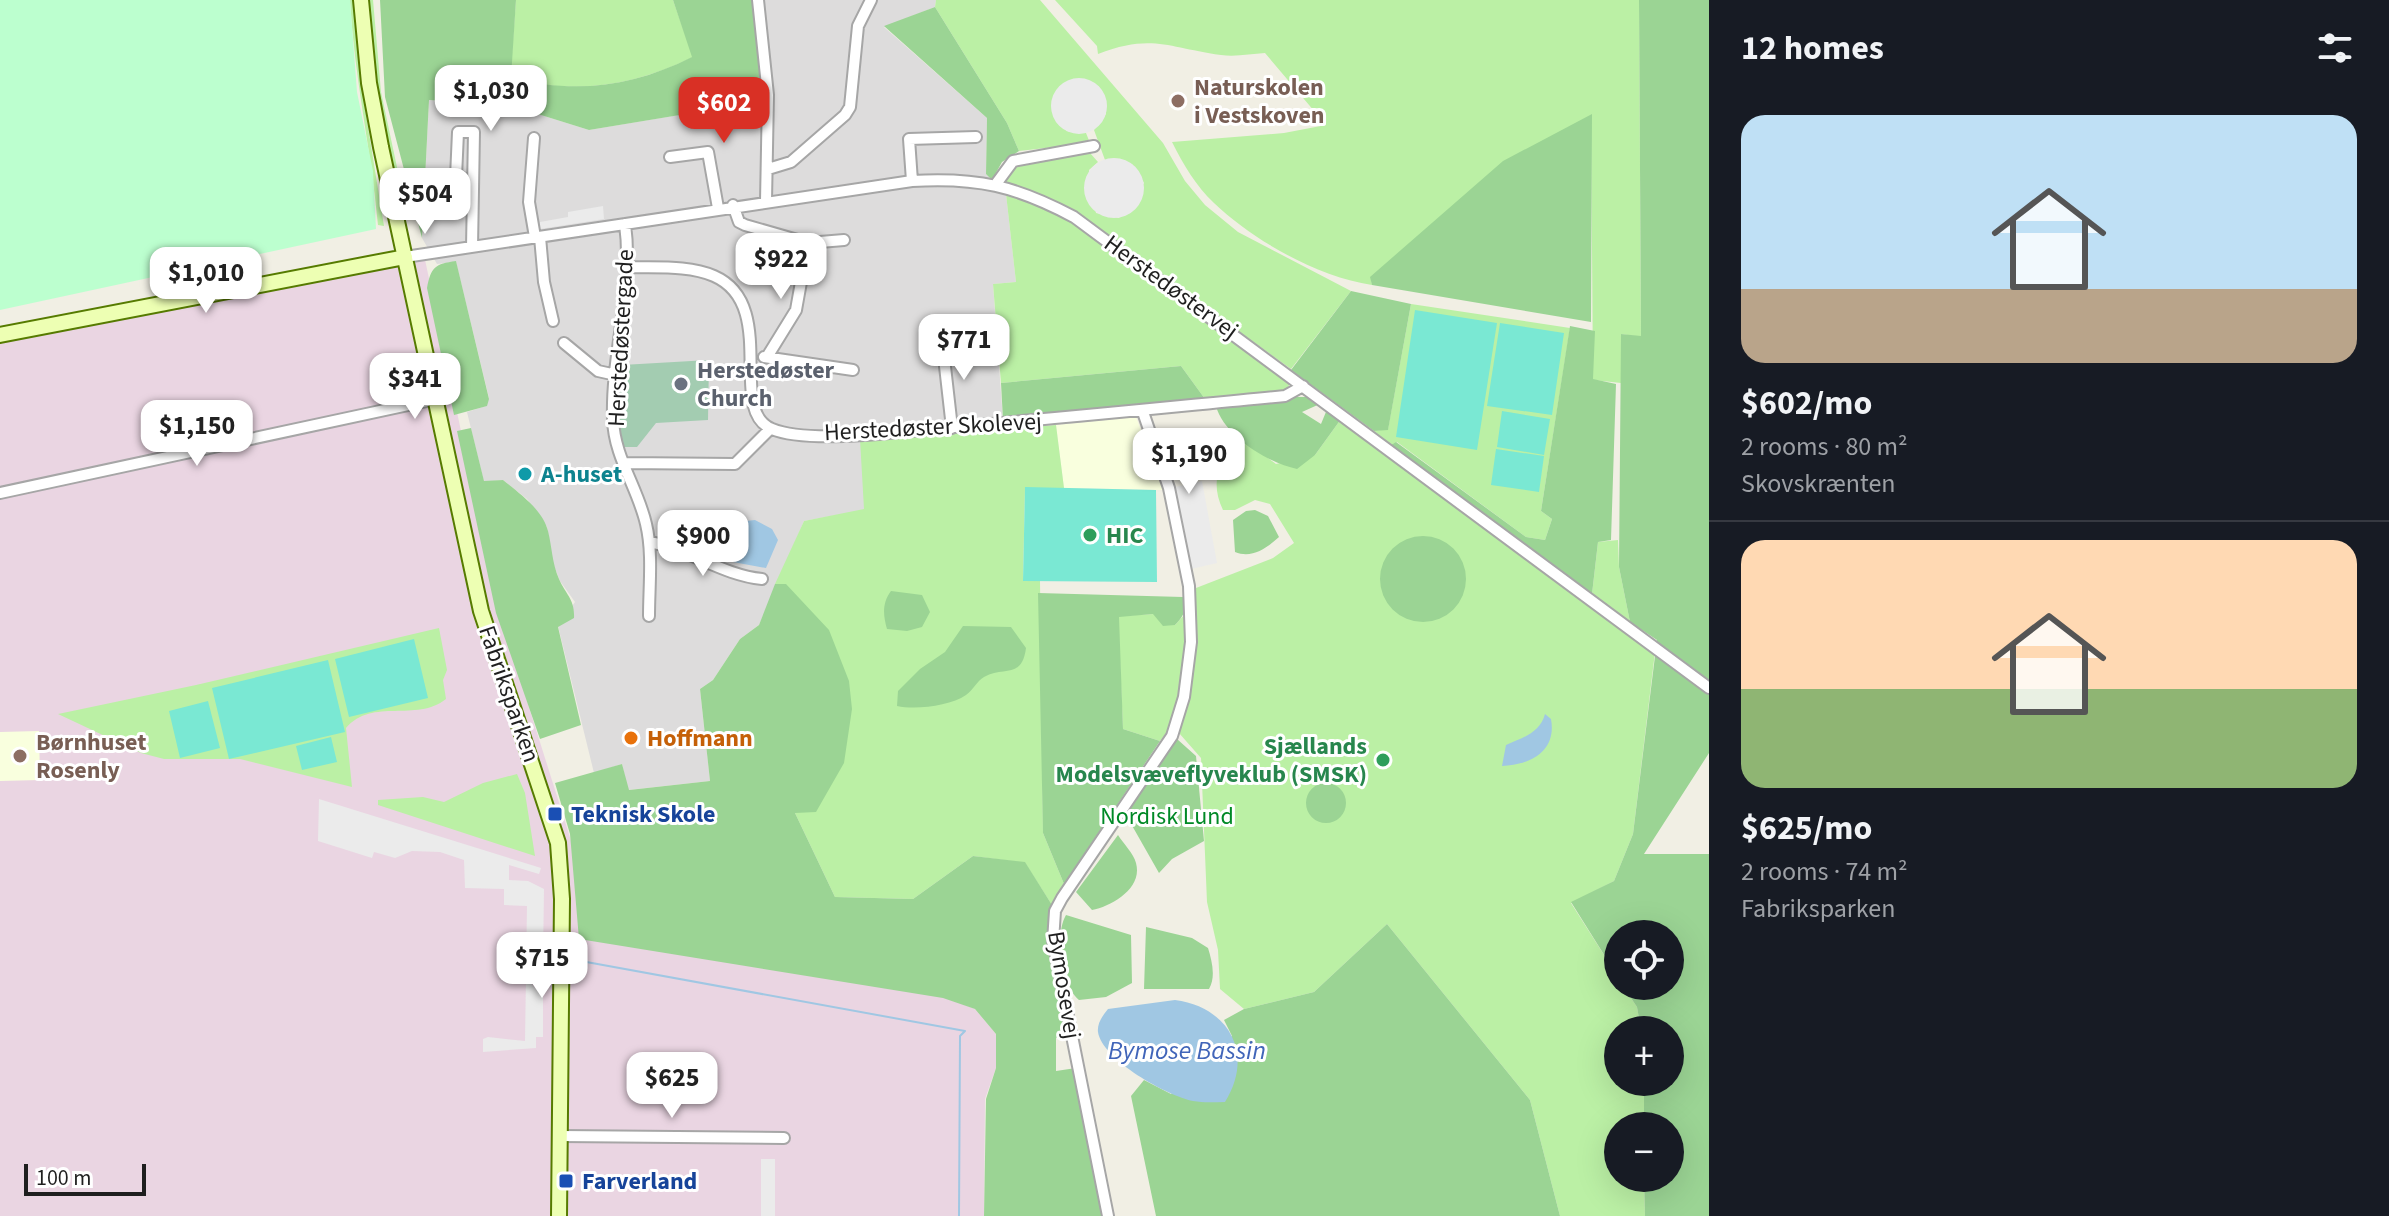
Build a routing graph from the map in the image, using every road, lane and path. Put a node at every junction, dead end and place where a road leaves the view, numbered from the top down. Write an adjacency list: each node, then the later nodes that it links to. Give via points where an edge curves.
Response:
1 (361, 0): 22 (street, Fabriksparken, via 369,83)
2 (758, 0): 8 (street, via 768,95)
3 (871, 0): 8 (street, via 858,26 850,107 791,162)
4 (976, 137): 12 (street, via 909,139)
5 (534, 138): 18 (street, via 529,202)
6 (1094, 146): 13 (street, via 1013,161)
7 (670, 157): 16 (street, via 708,152)
8 (768, 169): 14 (street)
9 (439, 177): 10 (street)
10 (456, 177): 11 (street); 11 (street, via 458,132 474,132)
11 (473, 178): 21 (street)
12 (912, 181): 13 (street, Herstedøstervej); 14 (street, Herstedøstervej)
13 (996, 184): 32 (street, Herstedøstervej, via 1074,217)
14 (766, 201): 15 (street, Herstedøstervej)
15 (733, 205): 16 (street, Herstedøstervej); 20 (street, via 739,222)
16 (718, 208): 17 (street, Herstedøstervej)
17 (625, 224): 18 (street, Herstedøstervej); 23 (street, Herstedøstergade)
18 (537, 237): 21 (street, Herstedøstervej); 24 (street)
19 (844, 240): 20 (street)
20 (808, 243): 29 (street, via 796,310)
21 (472, 247): 22 (street, Herstedøstervej)
22 (405, 257): 25 (street, Herstedøstervej); 33 (street, Fabriksparken)
23 (630, 267): 28 (street, via 699,271 721,279 745,307); 31 (street, Herstedøstergade)
24 (553, 321)
25 (0, 335)
26 (942, 340): 35 (street)
27 (564, 343): 31 (street, via 598,371)
28 (752, 355): 29 (street); 36 (street, via 754,409)
29 (767, 357): 30 (street)
30 (853, 370)
31 (616, 375): 37 (street, Herstedøstergade, via 613,419)
32 (1303, 386): 34 (street, Herstedøster Skolevej, via 1285,396); 42 (street, Herstedøstervej)
33 (436, 399): 38 (street); 43 (street, Fabriksparken, via 481,611 558,843)
34 (1143, 412): 35 (street, Herstedøster Skolevej); 46 (street, Bymosevej, via 1172,498 1189,586 1191,642 1184,697 1172,736 1062,898 1053,924)
35 (952, 428): 36 (street, Herstedøster Skolevej, via 836,435)
36 (770, 429): 37 (street, via 735,464)
37 (624, 463): 39 (street, Herstedøstergade)
38 (0, 493)
39 (649, 542): 40 (street); 41 (street, Herstedøstergade)
40 (762, 579)
41 (649, 616)
42 (1709, 688)
43 (560, 1136): 44 (street); 45 (street, Fabriksparken)
44 (784, 1138)
45 (559, 1216)
46 (1108, 1216)

